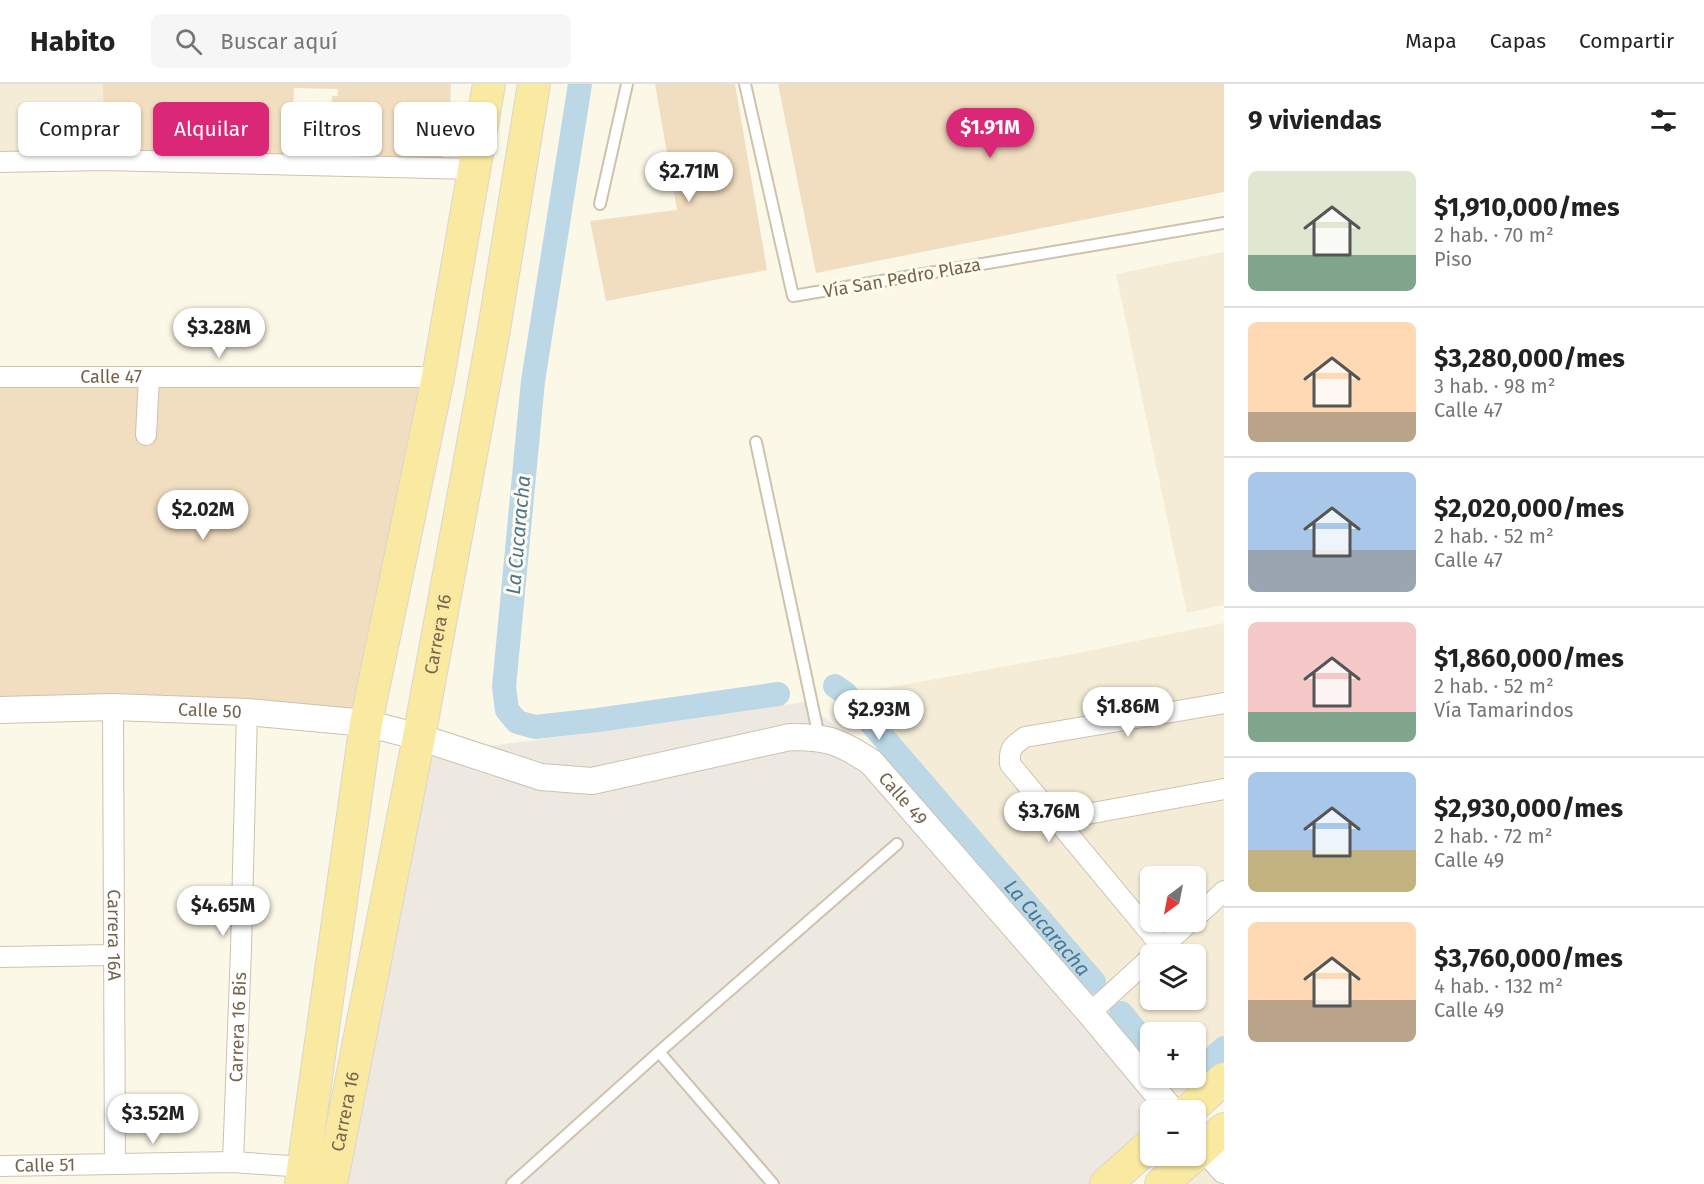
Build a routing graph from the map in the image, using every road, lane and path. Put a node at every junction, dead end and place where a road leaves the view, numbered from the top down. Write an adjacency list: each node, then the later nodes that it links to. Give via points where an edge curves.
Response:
1 (489, 84): 6 (main road, Carrera 16)
2 (534, 84): 19 (main road, Carrera 16, via 493,335)
3 (627, 84): 7 (lane)
4 (745, 84): 8 (lane, Vía San Pedro Plaza, via 793,296)
5 (0, 162): 6 (street, via 104,160)
6 (473, 169): 11 (main road, Carrera 16)
7 (600, 204)
8 (1224, 223)
9 (0, 377): 10 (street, Calle 47)
10 (149, 377): 11 (street, Calle 47); 12 (street)
11 (438, 377): 18 (main road, Carrera 16)
12 (146, 435)
13 (756, 442): 20 (lane)
14 (1224, 703): 22 (street, via 1025,737 1013,745 1010,764)
15 (113, 707): 16 (street, Calle 50); 17 (street, Calle 50); 29 (street, Carrera 16A)
16 (0, 710)
17 (247, 712): 18 (street, Calle 50); 39 (street, Carrera 16 Bis)
18 (366, 723): 19 (street, Calle 50); 44 (main road, Carrera 16)
19 (419, 737): 20 (street, Calle 49, via 541,777 592,781 790,738); 45 (main road, Carrera 16)
20 (819, 737): 32 (street, Calle 49, via 847,746 871,762)
21 (1224, 789): 22 (street)
22 (1054, 820): 27 (street)
23 (897, 844): 33 (lane)
24 (1224, 891): 25 (street)
25 (1206, 908)
26 (1179, 932): 28 (street)
27 (1149, 944)
28 (1166, 944)
29 (113, 955): 30 (street); 40 (street, Carrera 16A)
30 (0, 957)
31 (1140, 968): 32 (street)
32 (1090, 1013): 35 (street, Calle 49)
33 (659, 1052): 46 (lane); 47 (lane)
34 (1224, 1079): 36 (main road)
35 (1163, 1100)
36 (1201, 1100)
37 (1206, 1149): 43 (street)
38 (1140, 1154): 48 (main road)
39 (233, 1162): 40 (street, Calle 51); 44 (street, Calle 51)
40 (116, 1164): 41 (street, Calle 51)
41 (0, 1166)
42 (1180, 1166): 49 (main road)
43 (1224, 1170)
44 (303, 1175)
45 (331, 1184)
46 (512, 1184)
47 (773, 1184)
48 (1106, 1184)
49 (1161, 1184)

